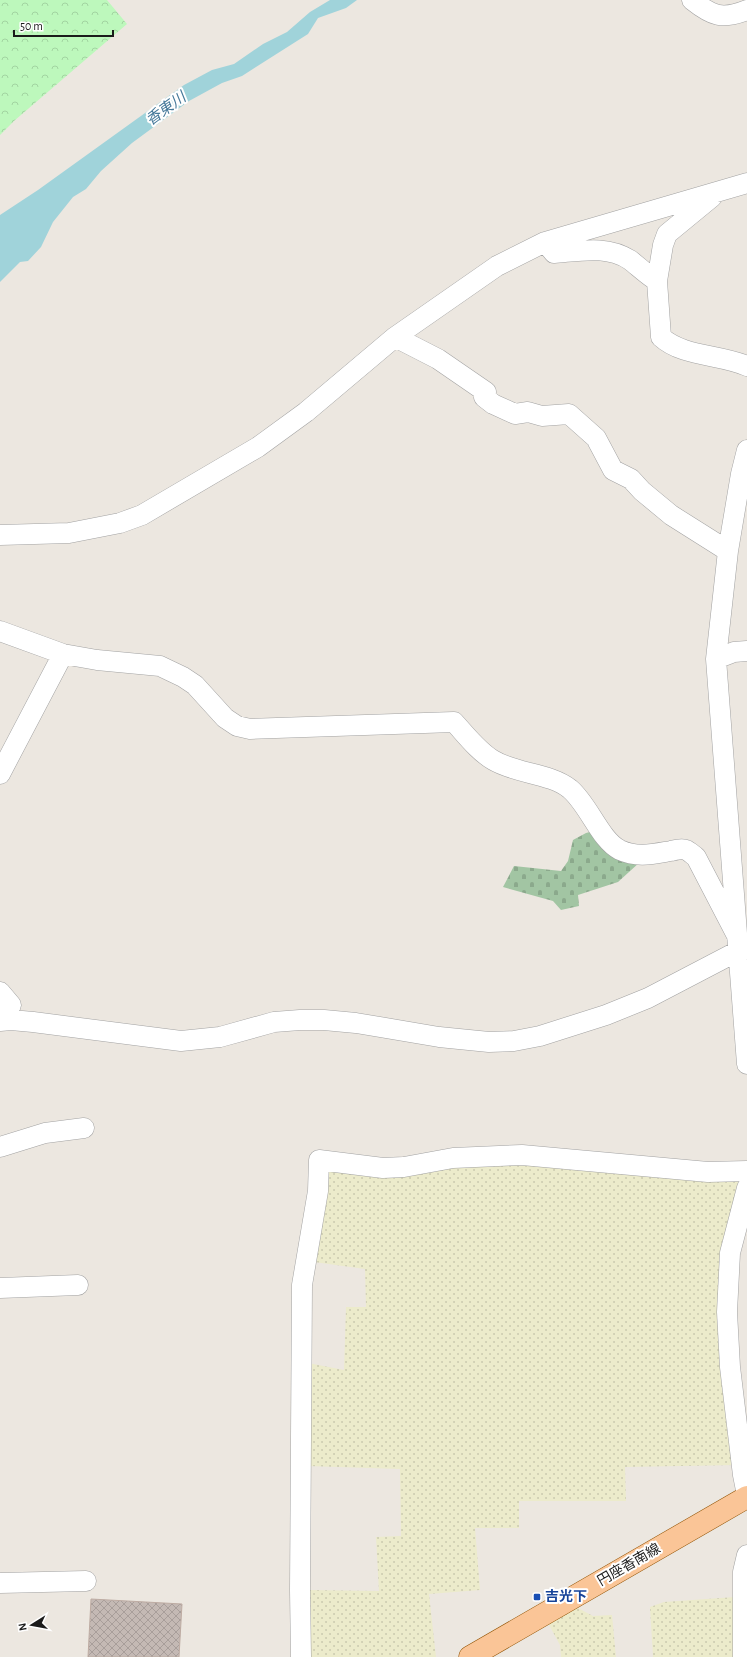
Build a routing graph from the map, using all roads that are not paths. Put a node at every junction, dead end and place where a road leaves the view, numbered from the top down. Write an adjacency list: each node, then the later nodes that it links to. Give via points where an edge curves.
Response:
1 (699, 6): 2 (street, via 721,17)
2 (741, 13)
3 (747, 183): 4 (street)
4 (718, 192): 5 (street); 6 (street, via 667,234)
5 (545, 242): 6 (street, via 554,253 602,250 615,253 630,260); 7 (street, via 497,266)
6 (657, 281): 8 (street, via 661,337 669,344 684,350)
7 (395, 336): 10 (street, via 306,412 258,447 142,515 120,523 69,533); 11 (street, via 438,359 486,392 484,397 493,404 515,414 569,414 596,438 613,470 631,479 671,515)
8 (747, 366)
9 (747, 450): 11 (street, via 740,474)
10 (0, 535)
11 (728, 551): 15 (street)
12 (0, 631): 14 (street)
13 (747, 652): 15 (street, via 734,652)
14 (63, 654): 16 (street); 17 (street, via 160,666 195,685 225,718 237,726 250,729 454,722 493,760 568,788 580,798 607,838 619,849 643,856 686,850 696,857)
15 (716, 659): 17 (street)
16 (0, 774)
17 (740, 944): 20 (street, via 648,998 606,1015 540,1036 514,1041 489,1042 439,1037 324,1020 274,1022 220,1036 181,1041 34,1022); 21 (street)
18 (0, 992): 19 (street, via 11,1005)
19 (0, 1014)
20 (0, 1021)
21 (747, 1064)
22 (84, 1128): 23 (street, via 45,1133)
23 (0, 1147)
24 (747, 1171): 33 (street, via 708,1172 522,1155 453,1158 383,1168 319,1160 318,1191 302,1285)
25 (747, 1188): 28 (street, via 730,1253 727,1312 730,1367)
26 (78, 1285): 27 (street)
27 (0, 1288)
28 (747, 1496): 34 (main road, 円座香南線)
29 (747, 1555): 32 (street, via 743,1572)
30 (86, 1581): 31 (street)
31 (0, 1583)
32 (745, 1595): 35 (street)
33 (301, 1657)
34 (470, 1657)
35 (743, 1657)

